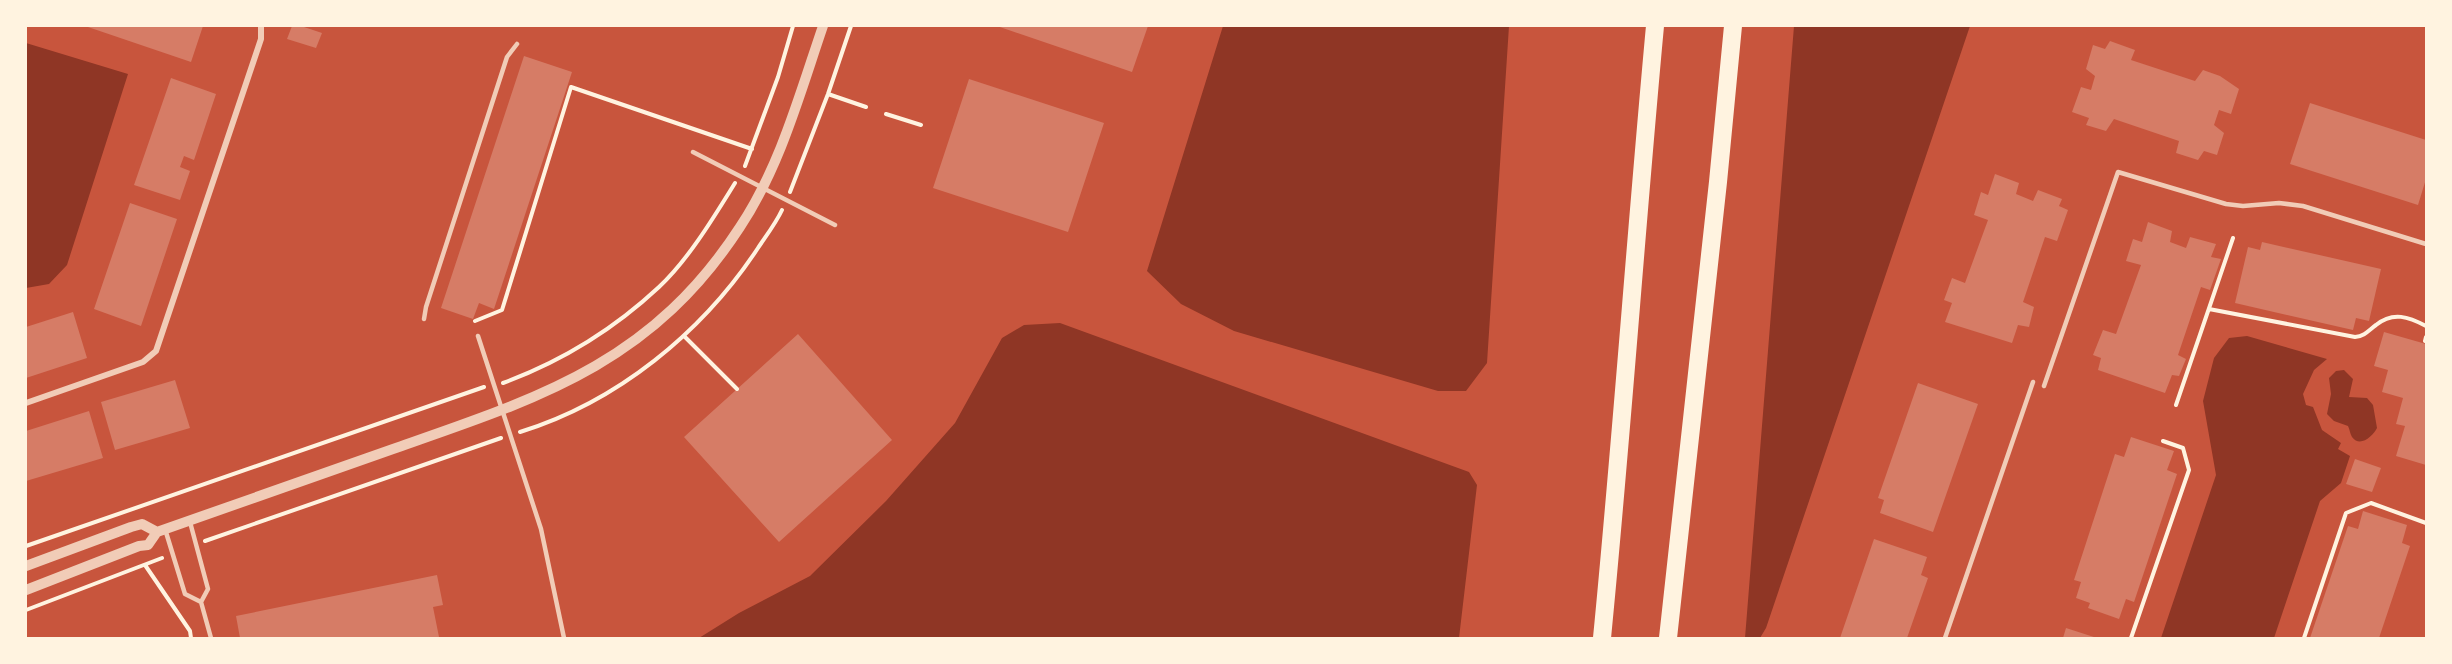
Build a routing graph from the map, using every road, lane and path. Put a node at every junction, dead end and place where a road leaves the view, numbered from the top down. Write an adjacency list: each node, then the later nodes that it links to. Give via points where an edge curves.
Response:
1 (261, 26): 28 (street, via 261,39 156,351 143,362)
2 (793, 26): 11 (path)
3 (823, 26): 14 (street)
4 (1655, 26): 43 (highway)
5 (1733, 26): 44 (highway)
6 (517, 44): 19 (lane, via 507,57)
7 (828, 94): 8 (path)
8 (866, 107)
9 (886, 114): 10 (path)
10 (921, 125)
11 (752, 148): 13 (path); 20 (path, via 571,87 502,310)
12 (693, 152): 13 (lane)
13 (740, 175): 14 (lane); 25 (path, via 703,234 660,286 598,337)
14 (763, 186): 15 (lane); 30 (street, via 715,262 652,328 594,369)
15 (835, 225)
16 (2233, 238): 18 (path)
17 (2427, 244): 26 (lane, via 2303,206 2226,204 2118,172)
18 (2209, 309): 21 (path, via 2355,337 2388,317 2410,317); 29 (path)
19 (424, 320)
20 (475, 321)
21 (2427, 326)
22 (478, 336): 25 (lane)
23 (684, 336): 27 (path)
24 (2033, 382): 45 (lane)
25 (494, 386): 30 (lane); 35 (path, via 478,388)
26 (2044, 386)
27 (737, 389)
28 (26, 403)
29 (2176, 405)
30 (502, 411): 32 (street); 42 (lane, via 541,529)
31 (2163, 441): 46 (path, via 2183,447 2189,470)
32 (189, 521): 34 (street); 39 (lane, via 208,590)
33 (2427, 523): 47 (path, via 2371,503 2346,513)
34 (161, 530): 37 (street, via 142,524 130,527); 38 (street, via 148,545); 39 (lane, via 185,594)
35 (26, 546)
36 (145, 565): 40 (path, via 190,631)
37 (26, 566)
38 (26, 590)
39 (201, 602): 41 (lane)
40 (191, 639)
41 (211, 639)
42 (564, 639)
43 (1602, 639)
44 (1668, 639)
45 (1945, 639)
46 (2131, 639)
47 (2304, 639)

